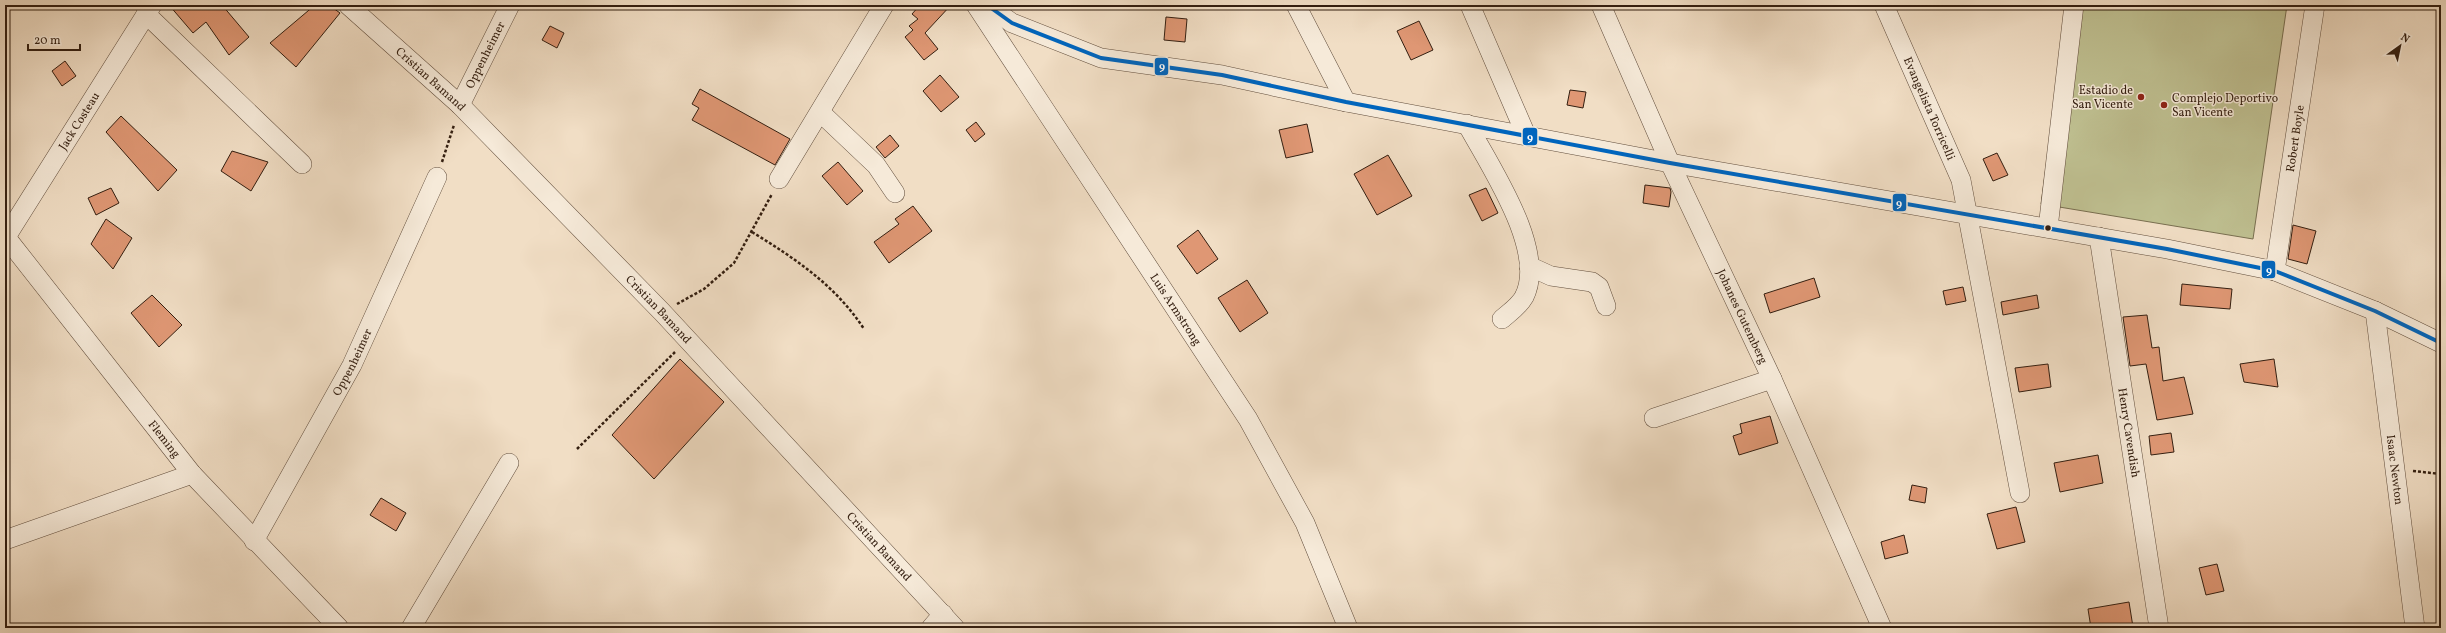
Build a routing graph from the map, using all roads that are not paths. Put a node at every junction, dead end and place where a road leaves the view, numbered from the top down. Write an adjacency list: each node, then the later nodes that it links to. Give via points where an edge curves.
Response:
1 (348, 5): 14 (street, Cristian Bamand)
2 (510, 5): 14 (street, Oppenheimer)
3 (884, 5): 15 (street)
4 (976, 5): 44 (street, Luis Armstrong, via 1248,419 1305,523)
5 (986, 5): 13 (street, via 1012,23 1101,58 1222,76)
6 (1296, 5): 13 (street)
7 (1470, 5): 17 (street)
8 (1601, 5): 18 (street, Johanes Gutemberg)
9 (1884, 5): 23 (street, Evangelista Torricelli, via 1961,180)
10 (2074, 5): 24 (street)
11 (2315, 5): 28 (street, Robert Boyle)
12 (149, 9): 19 (street); 25 (street, Jack Costeau)
13 (1346, 102): 16 (street)
14 (460, 105): 40 (street, Cristian Bamand, via 662,312)
15 (820, 112): 21 (street); 22 (street, via 876,165)
16 (1467, 124): 17 (street); 27 (street, via 1516,214)
17 (1526, 136): 18 (street)
18 (1670, 163): 23 (street); 33 (street, Johanes Gutemberg)
19 (302, 164)
20 (437, 177): 39 (street, Oppenheimer, via 352,365)
21 (780, 179)
22 (895, 193)
23 (1968, 215): 24 (street); 37 (street, Evangelista Torricelli)
24 (2048, 228): 26 (street)
25 (5, 237): 36 (street, Fleming)
26 (2099, 237): 28 (street); 46 (street, Henry Cavendish)
27 (1529, 266): 29 (street, via 1551,276 1592,282 1599,287); 31 (street, via 1524,298)
28 (2275, 271): 30 (street)
29 (1606, 306)
30 (2375, 311): 32 (street); 47 (street, Isaac Newton)
31 (1502, 318)
32 (2441, 343)
33 (1772, 379): 34 (street); 45 (street, Johanes Gutemberg)
34 (1654, 418)
35 (509, 463): 42 (street)
36 (192, 474): 38 (street); 39 (street, Fleming)
37 (2020, 493)
38 (5, 540)
39 (254, 541): 41 (street, Fleming)
40 (937, 621): 43 (street, Cristian Bamand)
41 (339, 628)
42 (411, 628)
43 (955, 628)
44 (1348, 628)
45 (1882, 628)
46 (2159, 628)
47 (2415, 628)

